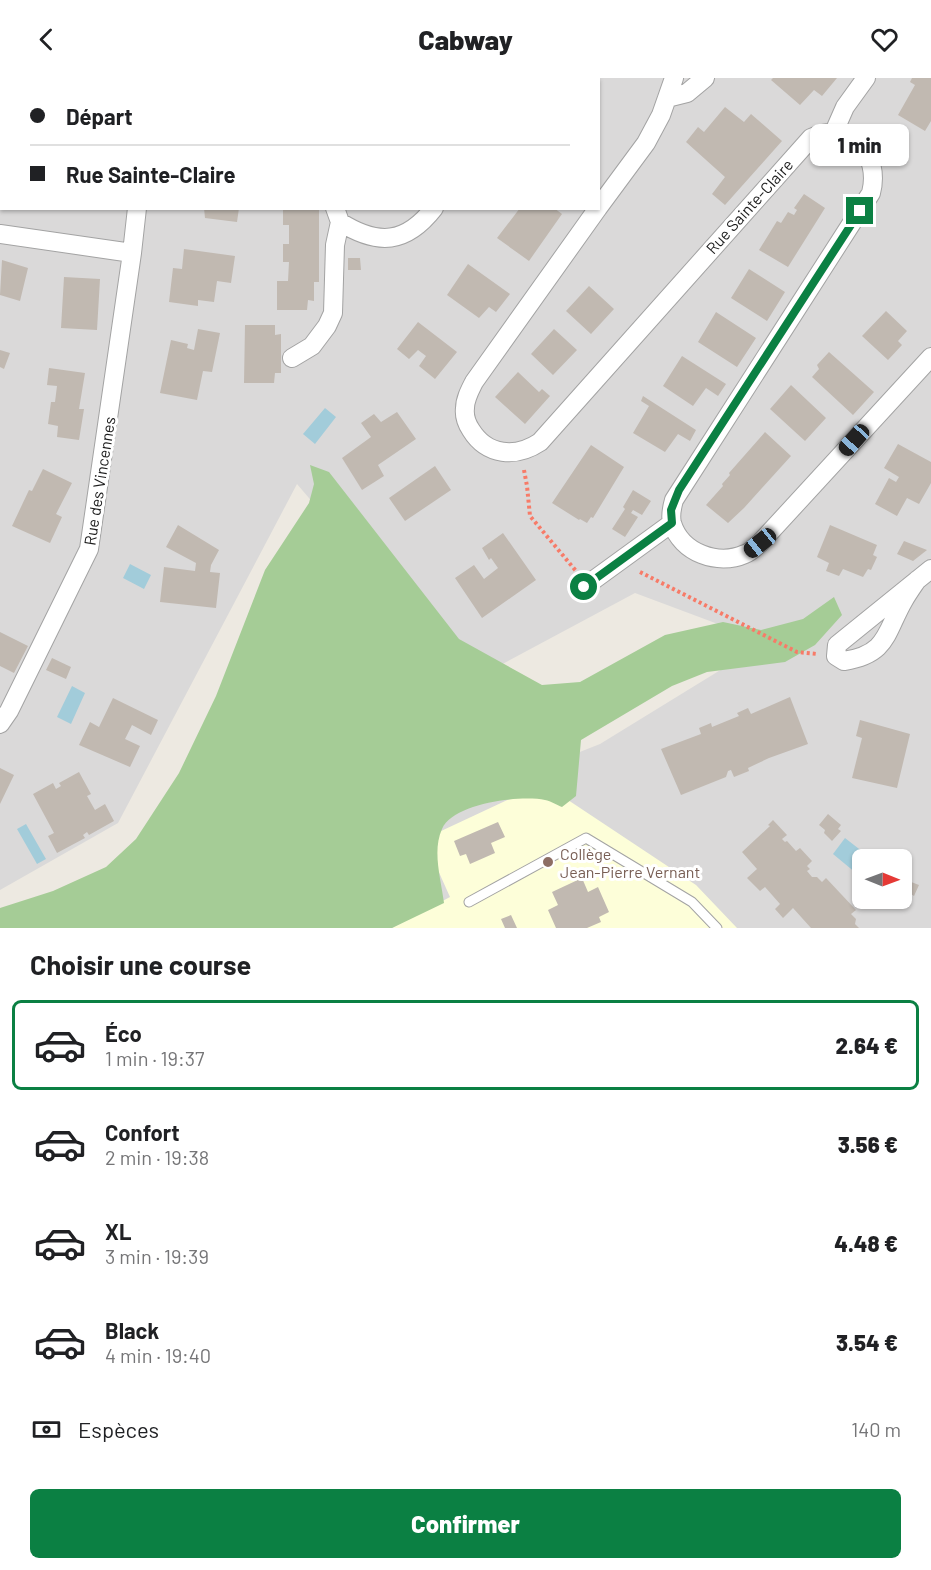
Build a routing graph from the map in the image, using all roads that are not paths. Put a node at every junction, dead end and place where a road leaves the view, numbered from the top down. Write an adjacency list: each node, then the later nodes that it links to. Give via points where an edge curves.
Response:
1 (674, 78): 4 (street)
2 (705, 78): 4 (street, via 687,93)
3 (866, 78): 5 (street, via 845,107)
4 (667, 98): 6 (street, via 646,143)
5 (834, 132): 9 (street, Rue Sainte-Claire, via 822,132 801,147 540,442 519,452 506,453 482,444 467,423 467,396); 15 (street, via 860,142 868,155 874,170 871,193 679,490 671,510)
6 (600, 205)
7 (137, 210): 12 (street, Rue des Vincennes)
8 (432, 210): 10 (street, via 410,232 395,238 353,231)
9 (597, 210)
10 (337, 215): 14 (street, via 333,312 312,346)
11 (0, 234): 12 (street)
12 (132, 253): 18 (street, Rue des Vincennes, via 89,549)
13 (931, 357): 15 (street, via 746,554 724,560 700,554 690,548)
14 (292, 358)
15 (672, 523): 17 (street)
16 (924, 574): 16 (street, via 837,645 836,656 844,661 861,659 878,648 904,600)
17 (584, 587)
18 (0, 724)
19 (469, 902): 20 (lane, via 586,838 692,903)
20 (717, 928)

